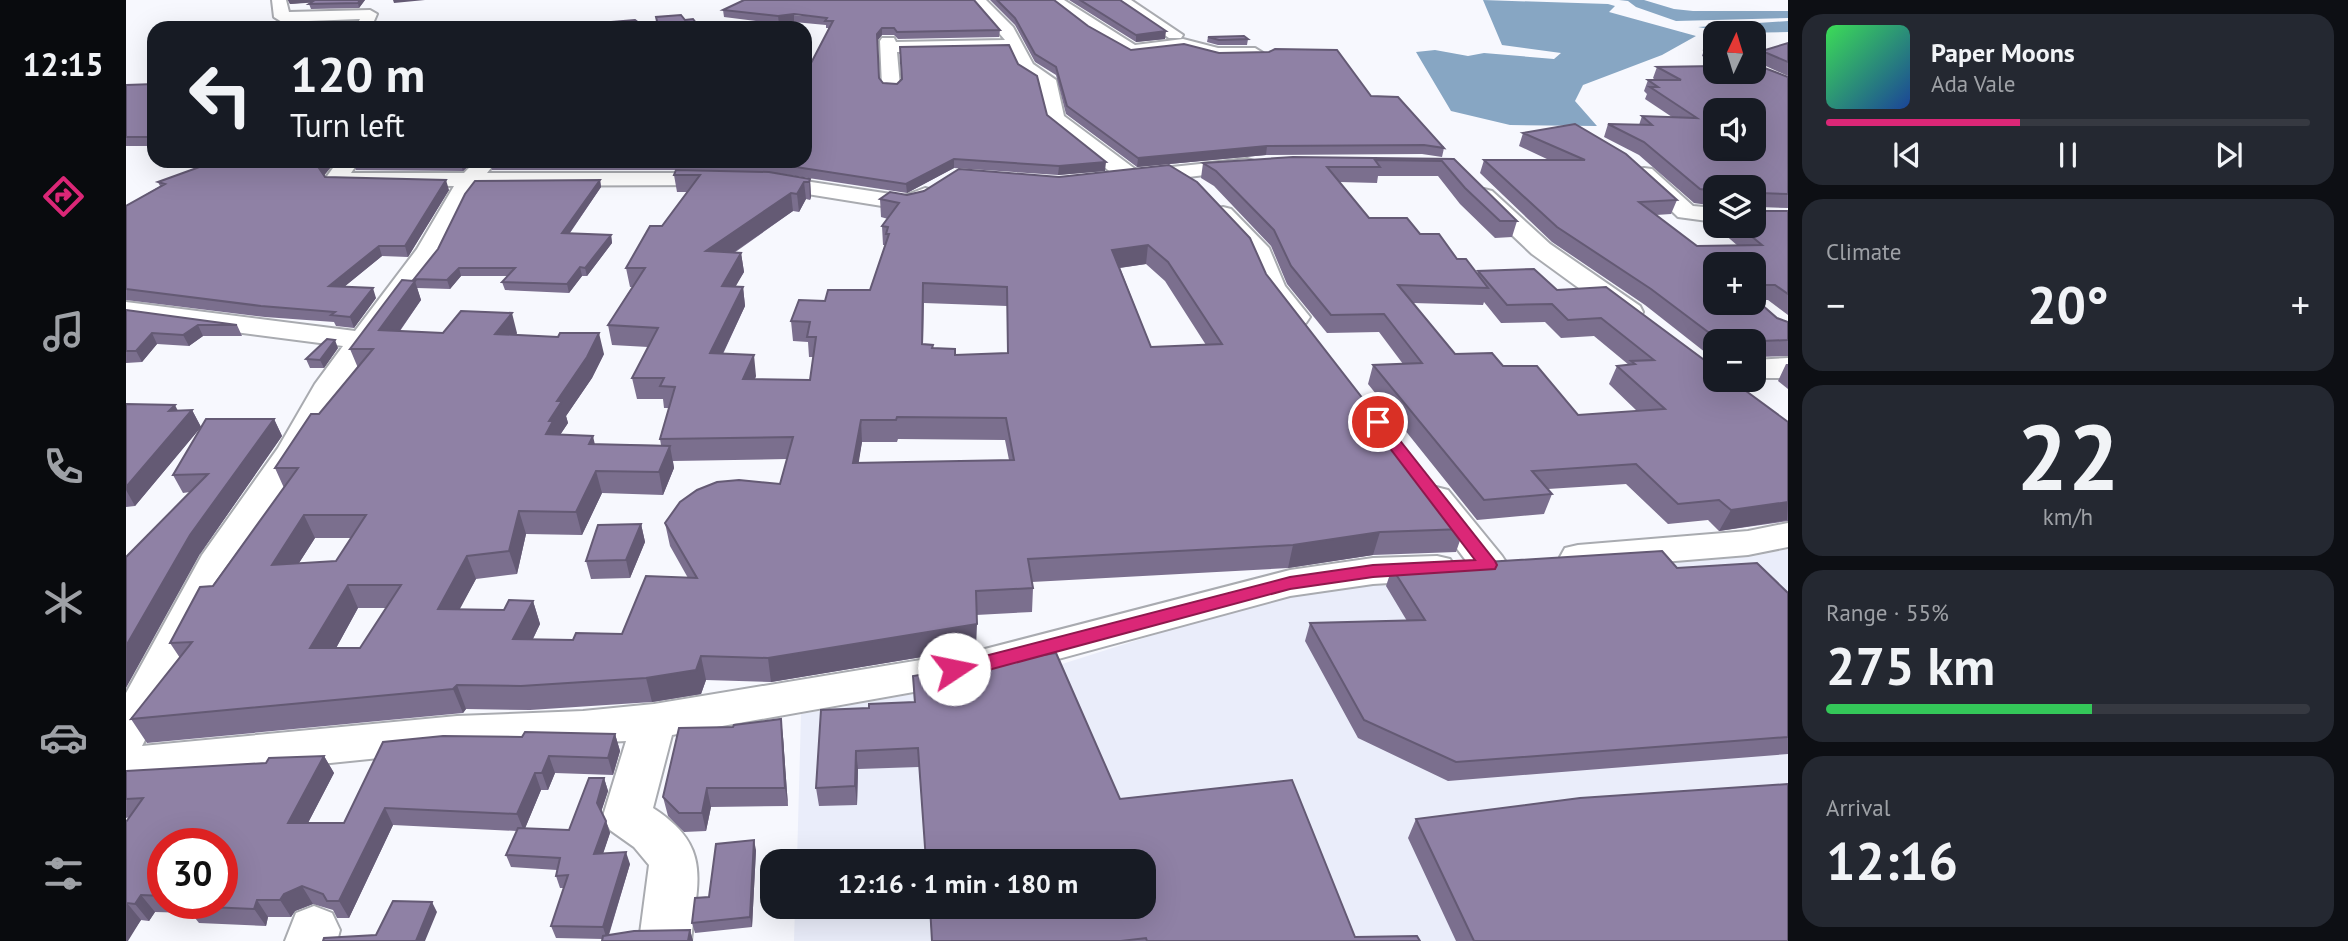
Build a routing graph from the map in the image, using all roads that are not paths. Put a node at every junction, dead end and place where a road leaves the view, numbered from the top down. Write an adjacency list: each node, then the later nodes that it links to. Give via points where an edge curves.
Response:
1 (279, 0): 5 (street, via 282,17 370,14)
2 (978, 0): 7 (street)
3 (1055, 0): 8 (street, via 1132,50 1183,44 1218,53)
4 (1121, 0): 6 (street)
5 (366, 21)
6 (1175, 35)
7 (1016, 45): 9 (street, via 889,44); 17 (street, via 1026,66 1047,80 1055,118)
8 (1268, 52)
9 (891, 86)
10 (1630, 161): 22 (street, via 1686,212)
11 (1274, 164): 16 (street)
12 (343, 168): 18 (street, via 336,179)
13 (411, 168): 18 (street)
14 (650, 169): 15 (street); 20 (street, via 773,181 907,203)
15 (476, 171): 18 (street); 25 (street, via 455,199 428,251)
16 (1172, 173): 17 (street); 26 (street, via 1204,193 1260,253 1273,287)
17 (1131, 177): 19 (street)
18 (403, 181)
19 (1104, 181)
20 (944, 183)
21 (1473, 184): 24 (street, via 1541,249)
22 (1703, 214)
23 (126, 310): 25 (street)
24 (1653, 329)
25 (359, 340): 33 (street, via 215,564)
26 (1314, 340)
27 (1788, 367): 28 (street)
28 (1766, 369)
29 (1422, 479): 31 (street)
30 (1788, 535): 31 (street, via 1748,543)
31 (1489, 565): 32 (street, via 1373,571 1290,583 981,665)
32 (654, 720): 34 (street, via 457,733); 35 (street, via 627,816 651,832 674,860)
33 (126, 734)
34 (126, 766)
35 (664, 941)

